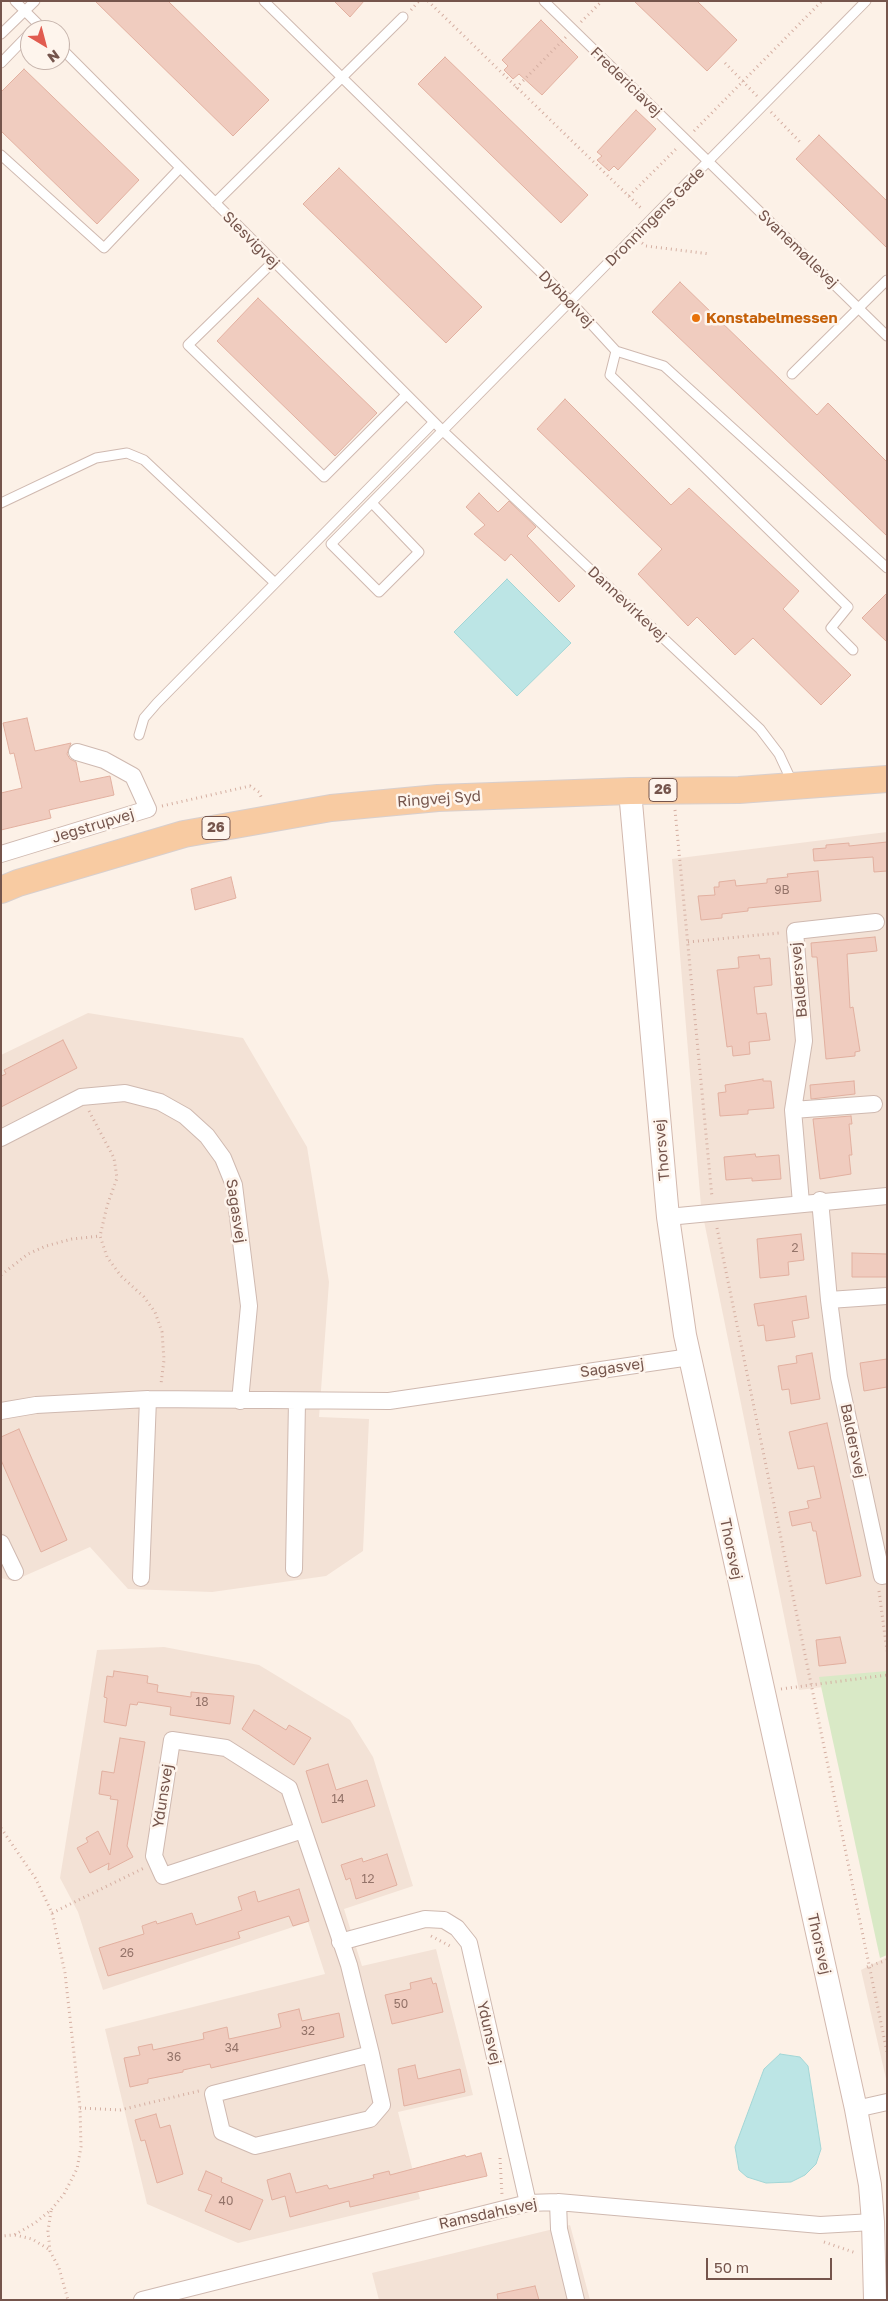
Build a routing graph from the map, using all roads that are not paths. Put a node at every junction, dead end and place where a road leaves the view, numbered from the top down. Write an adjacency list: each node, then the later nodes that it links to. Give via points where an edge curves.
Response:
1 (15, 1): 6 (lane)
2 (35, 1): 6 (lane)
3 (264, 1): 13 (lane, Dybbølvej)
4 (544, 1): 15 (lane, Fredericiavej)
5 (866, 1): 15 (lane, Dronningens Gade)
6 (25, 11): 8 (lane); 9 (lane)
7 (403, 17): 13 (lane)
8 (32, 20)
9 (1, 34)
10 (20, 43): 12 (lane)
11 (70, 57): 16 (lane, Slesvigvej)
12 (1, 63)
13 (342, 78): 17 (lane); 20 (lane, Dybbølvej)
14 (1, 155): 16 (lane, via 104,248)
15 (709, 162): 20 (lane, Dronningens Gade); 21 (lane, Svanemøllevej)
16 (180, 168): 17 (lane, Slesvigvej)
17 (215, 203): 18 (lane, Slesvigvej)
18 (273, 262): 25 (lane, Slesvigvej); 25 (lane, via 188,345 324,477)
19 (887, 280): 21 (lane)
20 (571, 302): 23 (lane, Dybbølvej); 27 (lane, Dronningens Gade)
21 (859, 308): 22 (lane, Svanemøllevej); 24 (lane)
22 (885, 330)
23 (616, 351): 30 (lane, via 664,366); 32 (lane, via 610,375 848,608 831,628)
24 (792, 374)
25 (406, 395): 26 (lane, Slesvigvej)
26 (434, 422): 27 (lane, Slesvigvej); 31 (lane)
27 (444, 432): 29 (lane, Dronningens Gade); 36 (lane, Dannevirkevej, via 760,729 779,754)
28 (1, 503): 31 (lane, via 96,458 127,453 144,460)
29 (372, 503): 29 (lane, Dronningens Gade, via 419,552 379,592 332,544)
30 (887, 568)
31 (274, 583): 33 (lane, via 157,703 144,718)
32 (853, 650)
33 (139, 735)
34 (77, 752): 38 (street, Jegstrupvej, via 104,760 133,776 148,808)
35 (887, 779): 36 (main road, Ringvej Syd / 26)
36 (794, 787): 37 (main road, Ringvej Syd / 26)
37 (630, 791): 39 (main road, Ringvej Syd / 26, via 438,798 331,808 184,834); 47 (street, Thorsvej)
38 (1, 854)
39 (1, 890)
40 (876, 922): 42 (street, Baldersvej, via 795,931 804,1041)
41 (874, 1104): 42 (street)
42 (793, 1110): 46 (street, Baldersvej)
43 (1, 1138): 52 (street, Sagasvej, via 81,1097 125,1093 160,1102 185,1116 207,1136 223,1158 234,1185 249,1306)
44 (887, 1196): 45 (street)
45 (820, 1200): 46 (street); 49 (street, Baldersvej)
46 (801, 1203): 47 (street)
47 (668, 1217): 50 (street, Thorsvej)
48 (887, 1296): 49 (street)
49 (828, 1300): 58 (street, Baldersvej, via 839,1377)
50 (690, 1357): 53 (street, Sagasvej, via 389,1401); 64 (street, Thorsvej)
51 (154, 1400): 52 (street, Sagasvej); 54 (street, Sagasvej, via 36,1405); 59 (street)
52 (240, 1401): 53 (street, Sagasvej)
53 (296, 1401): 56 (street)
54 (1, 1411)
55 (1, 1543): 57 (street)
56 (294, 1569)
57 (14, 1572)
58 (884, 1576)
59 (141, 1578)
60 (303, 1830): 60 (street, Ydunsvej, via 289,1788 226,1748 172,1740 154,1856 164,1876); 61 (street, Ydunsvej)
61 (340, 1942): 62 (street, Ydunsvej); 66 (street, Ydunsvej, via 425,1919 444,1920 457,1928 469,1943)
62 (371, 2054): 62 (street, Ydunsvej, via 382,2105 370,2119 254,2146 222,2132 213,2094)
63 (887, 2102): 64 (street)
64 (856, 2109): 67 (street, Thorsvej, via 870,2185)
65 (558, 2202): 66 (street, Ramsdahlsvej); 67 (street, Ramsdahlsvej, via 820,2225); 69 (street, via 559,2229)
66 (528, 2203): 68 (street, Ramsdahlsvej)
67 (873, 2222): 70 (street, Thorsvej)
68 (142, 2300)
69 (576, 2300)
70 (875, 2300)

